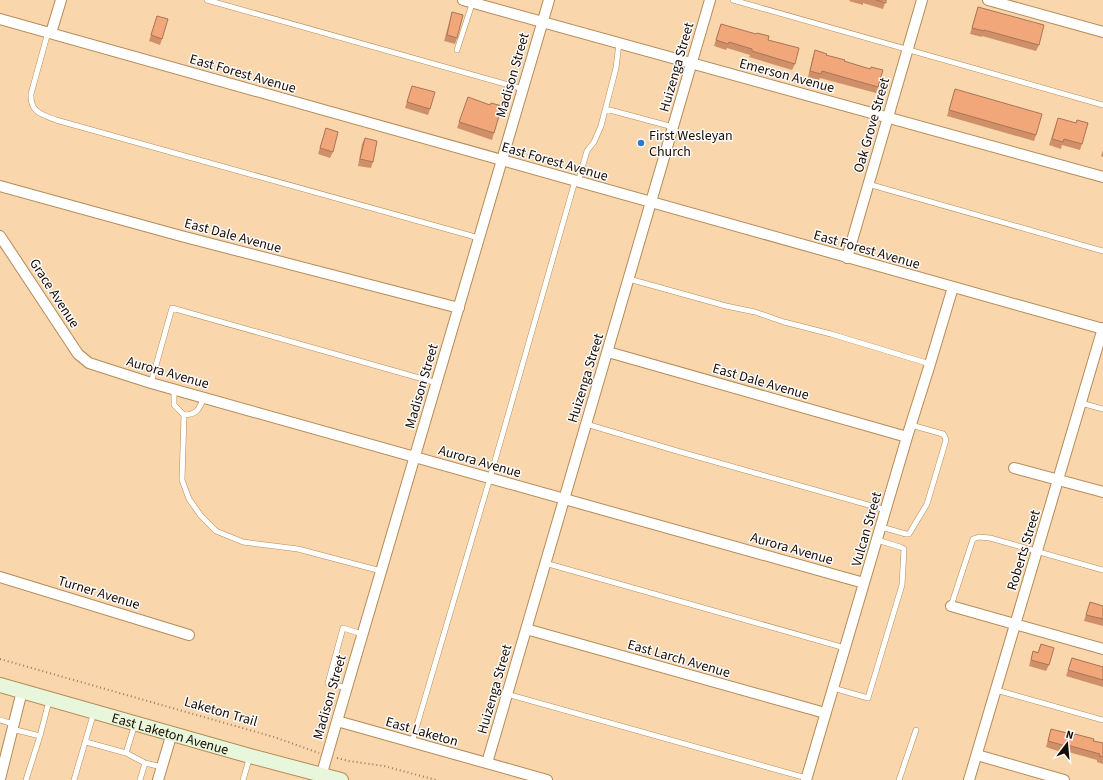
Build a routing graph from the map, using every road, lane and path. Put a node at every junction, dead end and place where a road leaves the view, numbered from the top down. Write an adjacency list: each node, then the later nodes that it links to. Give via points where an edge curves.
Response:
1 (61, 0): 12 (street)
2 (207, 0): 17 (lane)
3 (549, 0): 10 (street, Madison Street)
4 (710, 0): 16 (street, Huizenga Street)
5 (733, 0): 14 (lane)
6 (922, 0): 14 (street, Oak Grove Street)
7 (988, 0): 11 (street)
8 (470, 1): 10 (street, Emerson Avenue); 15 (lane)
9 (0, 19): 12 (street, East Forest Avenue)
10 (542, 22): 13 (street, Emerson Avenue); 17 (street, Madison Street)
11 (1103, 32)
12 (49, 33): 22 (street, East Forest Avenue); 29 (lane, via 31,94 33,107 40,114)
13 (618, 43): 16 (street, Emerson Avenue); 19 (lane, via 616,68)
14 (908, 49): 18 (lane); 20 (street, Oak Grove Street)
15 (457, 50)
16 (692, 64): 20 (street, Emerson Avenue); 21 (street, Huizenga Street)
17 (523, 89): 22 (street, Madison Street)
18 (1103, 105)
19 (606, 109): 21 (lane); 24 (lane, via 602,126 587,151)
20 (888, 117): 23 (street, Emerson Avenue); 25 (street, Oak Grove Street)
21 (673, 127): 27 (street, Huizenga Street)
22 (502, 160): 24 (street, East Forest Avenue); 29 (street, Madison Street)
23 (1103, 178)
24 (577, 182): 27 (street, East Forest Avenue); 51 (lane)
25 (868, 184): 30 (lane); 31 (street, Oak Grove Street)
26 (0, 186): 34 (street, East Dale Avenue)
27 (651, 203): 31 (street, East Forest Avenue); 32 (street, Huizenga Street)
28 (0, 236): 37 (street, Grace Avenue, via 78,354)
29 (479, 238): 34 (street, Madison Street)
30 (1103, 251)
31 (847, 258): 33 (street, East Forest Avenue)
32 (629, 279): 36 (street, Huizenga Street); 38 (lane, via 755,312)
33 (952, 287): 35 (street, East Forest Avenue); 38 (street, Vulcan Street)
34 (459, 308): 40 (street, Madison Street)
35 (1103, 329): 43 (street, Roberts Street)
36 (608, 352): 46 (street, Huizenga Street); 48 (street, East Dale Avenue)
37 (89, 363): 39 (street, Aurora Avenue)
38 (930, 364): 47 (street, Vulcan Street)
39 (151, 383): 40 (lane, via 172,308); 41 (street, Aurora Avenue)
40 (437, 383): 49 (street, Madison Street)
41 (174, 389): 42 (street, Aurora Avenue); 45 (lane, via 174,405)
42 (204, 398): 45 (lane, via 198,411); 49 (street, Aurora Avenue)
43 (1081, 402): 44 (lane); 52 (street, Roberts Street)
44 (1103, 408)
45 (184, 415): 61 (lane, via 182,480 189,499 216,531 243,542 298,549)
46 (586, 424): 54 (street, Huizenga Street); 55 (lane)
47 (911, 425): 48 (street, Vulcan Street); 56 (lane, via 943,434 946,440 927,504 909,534)
48 (907, 437): 55 (street, Vulcan Street)
49 (415, 457): 51 (street, Aurora Avenue); 61 (street, Madison Street)
50 (1014, 468): 52 (street)
51 (490, 478): 54 (street, Aurora Avenue); 90 (lane)
52 (1058, 479): 53 (street); 58 (street, Roberts Street)
53 (1103, 492)
54 (564, 499): 59 (street, Huizenga Street); 63 (street, Aurora Avenue)
55 (886, 510): 56 (street, Vulcan Street)
56 (881, 527): 57 (street, Vulcan Street)
57 (877, 540): 63 (street, Vulcan Street); 74 (lane, via 904,550 902,585 868,698)
58 (1037, 551): 60 (lane); 64 (lane, via 990,538 973,539); 65 (street, Roberts Street)
59 (545, 563): 66 (street, Huizenga Street); 69 (lane)
60 (1103, 570)
61 (381, 571): 67 (street, Madison Street)
62 (0, 577): 68 (street, Turner Avenue)
63 (864, 583): 69 (street, Vulcan Street)
64 (951, 606): 65 (street)
65 (1015, 625): 70 (street); 75 (street, Roberts Street)
66 (526, 629): 77 (street, Huizenga Street); 80 (street, East Larch Avenue)
67 (362, 634): 73 (street, Madison Street); 73 (lane, via 343,628 328,683)
68 (189, 635)
69 (845, 648): 74 (street, Vulcan Street)
70 (1103, 649)
71 (0, 659): 94 (path, Laketon Trail, via 274,736)
72 (0, 685): 76 (main road, East Laketon Avenue)
73 (346, 688): 83 (street, Madison Street)
74 (833, 688): 80 (street, Vulcan Street)
75 (996, 690): 82 (lane); 92 (street, Roberts Street)
76 (22, 691): 78 (main road, East Laketon Avenue); 85 (street)
77 (507, 694): 96 (street, Huizenga Street); 100 (lane)
78 (50, 699): 79 (main road, East Laketon Avenue); 88 (lane)
79 (95, 711): 84 (main road, East Laketon Avenue); 89 (lane)
80 (825, 713): 100 (street, Vulcan Street)
81 (0, 720): 85 (lane)
82 (1103, 720)
83 (337, 721): 90 (street, East Laketon); 94 (street, Madison Street)
84 (135, 723): 87 (main road, East Laketon Avenue); 91 (lane)
85 (13, 726): 88 (lane); 99 (street)
86 (916, 730): 109 (lane)
87 (172, 733): 93 (main road, East Laketon Avenue); 97 (street)
88 (40, 736): 101 (lane)
89 (86, 742): 91 (lane); 102 (lane)
90 (412, 742): 96 (street, East Laketon)
91 (126, 753): 95 (lane)
92 (977, 755): 110 (street, Roberts Street); 111 (street)
93 (250, 756): 98 (main road, East Laketon Avenue); 105 (lane)
94 (327, 756): 98 (street, Madison Street); 107 (path, Laketon Trail, via 384,766)
95 (145, 763): 97 (lane); 103 (lane)
96 (487, 763): 108 (street, East Laketon)
97 (162, 767): 104 (street)
98 (321, 777): 106 (main road, East Laketon Avenue)
99 (0, 779)
100 (806, 779)
101 (26, 780)
102 (74, 780)
103 (140, 780)
104 (158, 780)
105 (243, 780)
106 (341, 780)
107 (436, 780)
108 (547, 780)
109 (899, 780)
110 (969, 780)
111 (1064, 780)

